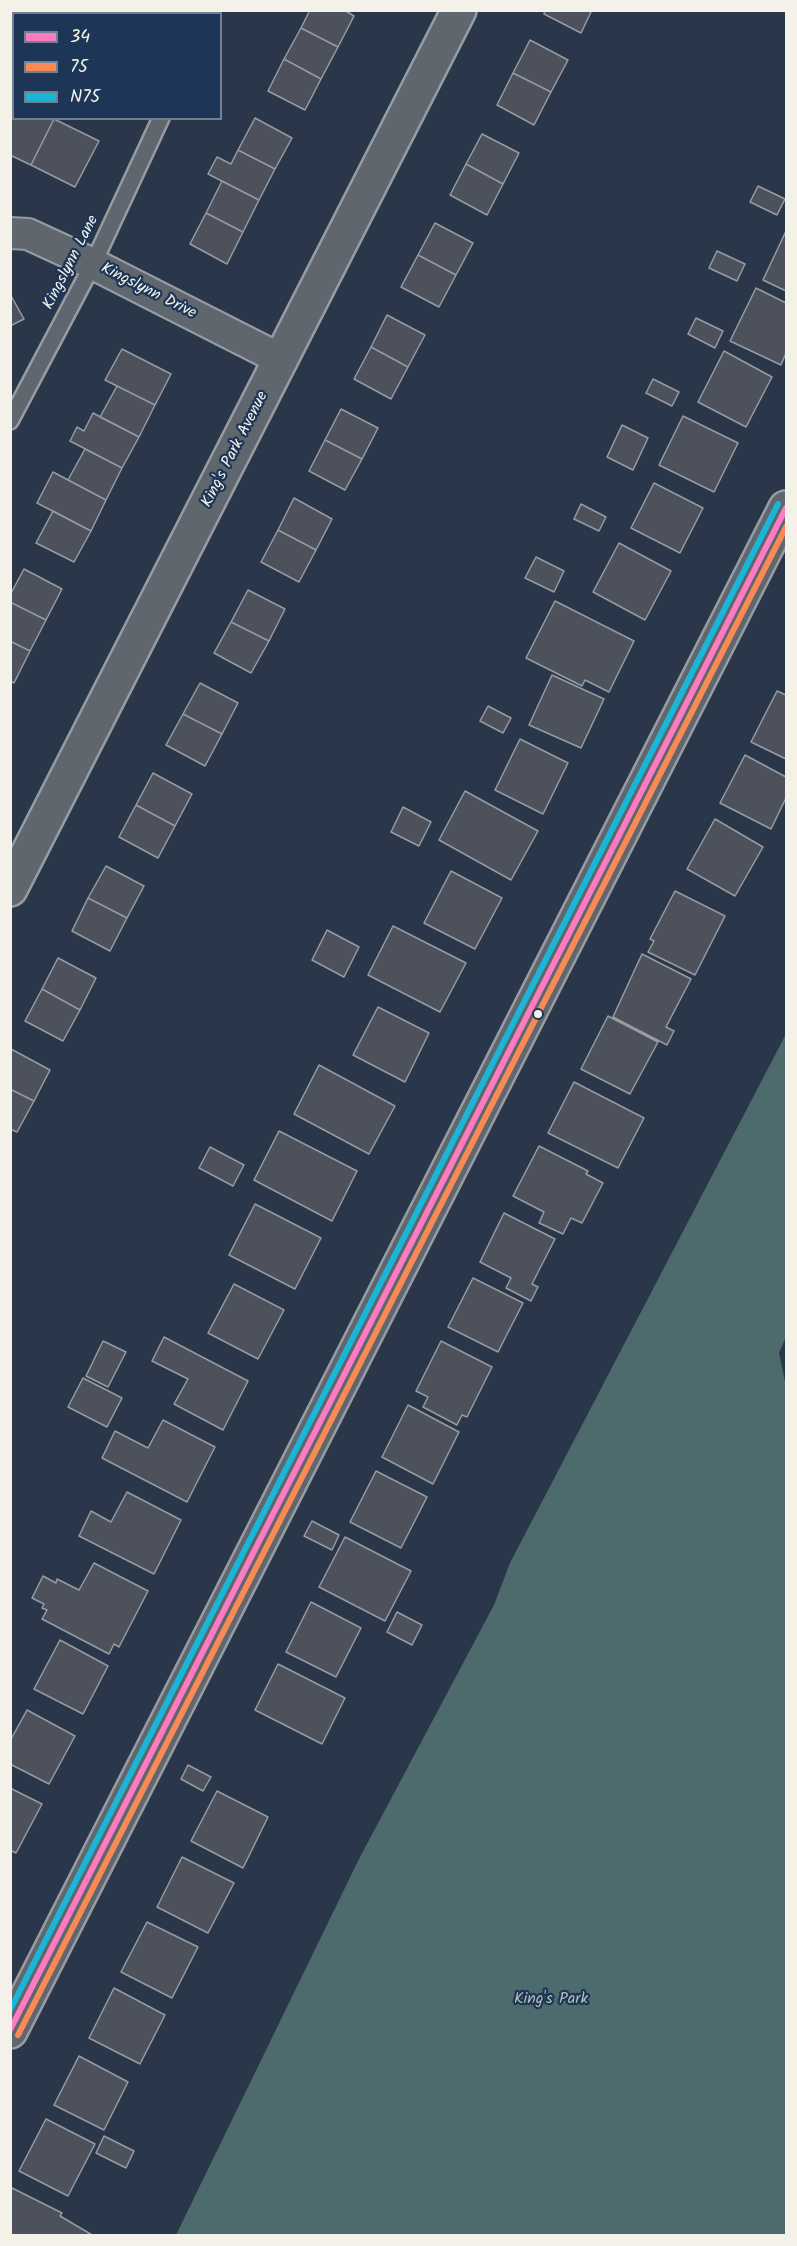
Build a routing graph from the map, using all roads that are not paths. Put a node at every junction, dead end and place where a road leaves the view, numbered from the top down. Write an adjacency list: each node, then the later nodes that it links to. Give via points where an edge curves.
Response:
1 (459, 10): 5 (street, King's Park Avenue)
2 (160, 120): 4 (lane, Kingslynn Lane)
3 (10, 233): 4 (street, Kingslynn Drive, via 28,234)
4 (93, 264): 5 (street, Kingslynn Drive); 6 (lane, Kingslynn Lane)
5 (282, 360): 8 (street, King's Park Avenue)
6 (10, 422)
7 (786, 508): 9 (street)
8 (10, 889)
9 (10, 2031)

